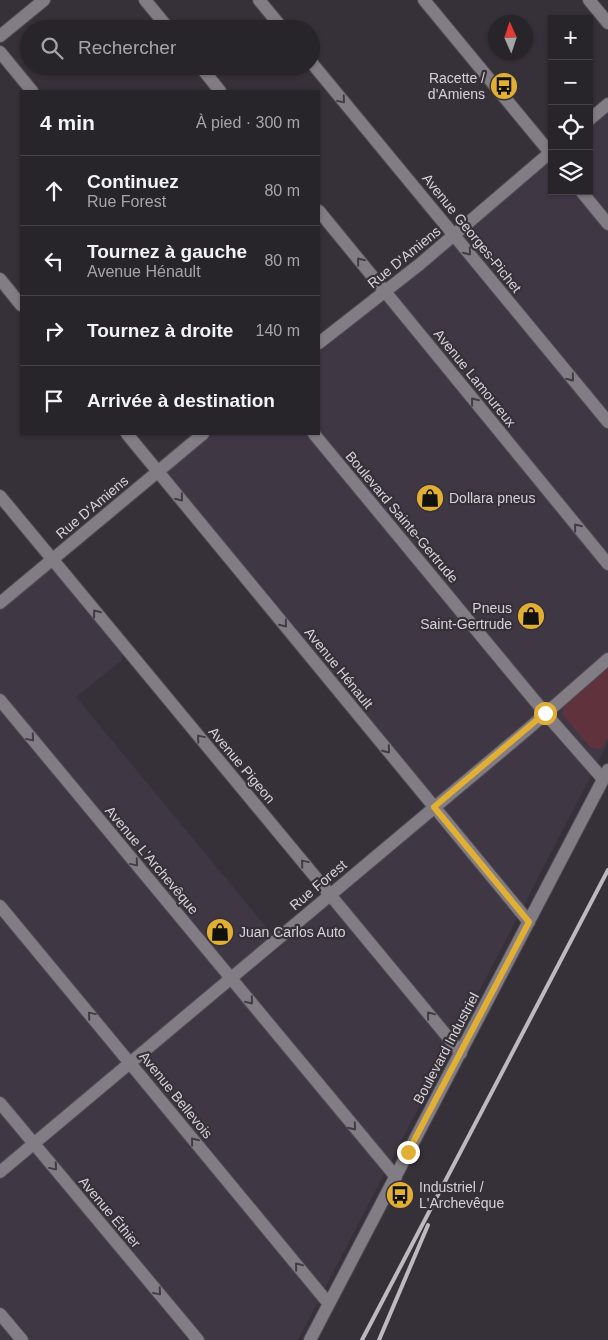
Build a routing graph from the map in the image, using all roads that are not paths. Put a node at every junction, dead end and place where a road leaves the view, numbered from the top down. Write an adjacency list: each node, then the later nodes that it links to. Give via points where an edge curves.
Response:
1 (44, 0): 9 (street)
2 (145, 0): 6 (street)
3 (259, 0): 7 (street)
4 (424, 0): 17 (street)
5 (589, 0): 8 (street)
6 (162, 20)
7 (276, 20)
8 (608, 23)
9 (0, 36)
10 (0, 52): 13 (street)
11 (320, 73): 22 (street, Avenue Georges-Pichet, one-way to 22)
12 (207, 75): 14 (street)
13 (31, 90)
14 (219, 90)
15 (608, 104): 16 (street)
16 (593, 117)
17 (549, 150)
18 (548, 156): 22 (street, Rue D'Amiens)
19 (584, 195): 21 (street)
20 (320, 212): 24 (street, Avenue Lamoureux, one-way to 20)
21 (608, 224)
22 (454, 235): 24 (street, Rue D'Amiens); 27 (street, Avenue Georges-Pichet, one-way to 27)
23 (0, 279): 25 (street)
24 (386, 292): 26 (street, Rue D'Amiens); 34 (street, Avenue Lamoureux, one-way to 24)
25 (20, 304)
26 (320, 342)
27 (608, 422)
28 (128, 435): 31 (street, Avenue Hénault)
29 (202, 435): 31 (street, Rue D'Amiens)
30 (315, 435): 38 (street, Boulevard Sainte-Gertrude)
31 (158, 470): 33 (street, Rue D'Amiens); 40 (street, Avenue Hénault, one-way to 40)
32 (0, 496): 33 (street, Avenue Pigeon)
33 (52, 560): 35 (street, Rue D'Amiens); 41 (street, Avenue Pigeon, one-way to 33)
34 (608, 564)
35 (0, 603)
36 (608, 659): 38 (street, Rue Forest)
37 (0, 700): 44 (street, Avenue L'Archevêque, one-way to 44)
38 (545, 713): 39 (street, Boulevard Sainte-Gertrude); 40 (street, Rue Forest)
39 (606, 775): 43 (street, Boulevard Industriel)
40 (434, 807): 41 (street, Rue Forest); 43 (street, Avenue Hénault)
41 (331, 894): 44 (street, Rue Forest); 45 (street, Avenue Pigeon, one-way to 41)
42 (0, 906): 46 (street, Avenue Bellevois, one-way to 42)
43 (529, 922): 45 (street, Boulevard Industriel)
44 (230, 978): 46 (street, Rue Forest); 50 (street, Avenue L'Archevêque, one-way to 50)
45 (461, 1053): 50 (street, Boulevard Industriel)
46 (130, 1062): 48 (street, Rue Forest); 51 (street, Avenue Bellevois, one-way to 46)
47 (0, 1103): 48 (street, Avenue Éthier)
48 (34, 1143): 49 (street, Rue Forest); 54 (street, Avenue Éthier, one-way to 54)
49 (0, 1172)
50 (396, 1177): 51 (street, Boulevard Industriel)
51 (329, 1304): 55 (street, Boulevard Industriel)
52 (0, 1314): 53 (street)
53 (22, 1340)
54 (198, 1340)
55 (310, 1340)

